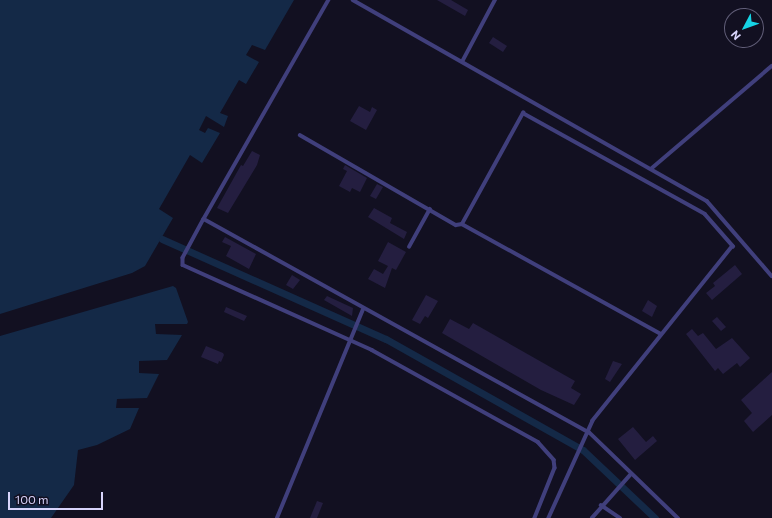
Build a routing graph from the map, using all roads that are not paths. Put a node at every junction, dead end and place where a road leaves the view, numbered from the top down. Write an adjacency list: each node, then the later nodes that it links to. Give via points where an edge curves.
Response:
1 (329, 0): 9 (lane)
2 (353, 0): 4 (lane)
3 (495, 0): 4 (lane)
4 (462, 62): 7 (lane)
5 (772, 66): 7 (lane)
6 (300, 135): 8 (lane)
7 (652, 168): 12 (lane, via 707,201)
8 (430, 209): 10 (lane, via 456,225); 11 (lane)
9 (204, 219): 13 (lane); 15 (lane, via 183,258 183,264)
10 (462, 224): 14 (lane); 14 (lane, via 523,113 706,214 733,246)
11 (409, 247)
12 (772, 276)
13 (363, 309): 15 (lane); 16 (lane)
14 (661, 334): 16 (lane, via 593,421)
15 (350, 341): 19 (lane); 20 (lane, via 543,447 554,460 556,468)
16 (589, 432): 17 (lane); 21 (lane)
17 (631, 474): 18 (lane); 24 (lane)
18 (601, 505): 22 (lane); 23 (lane)
19 (277, 518)
20 (536, 518)
21 (549, 518)
22 (592, 518)
23 (620, 518)
24 (678, 518)

